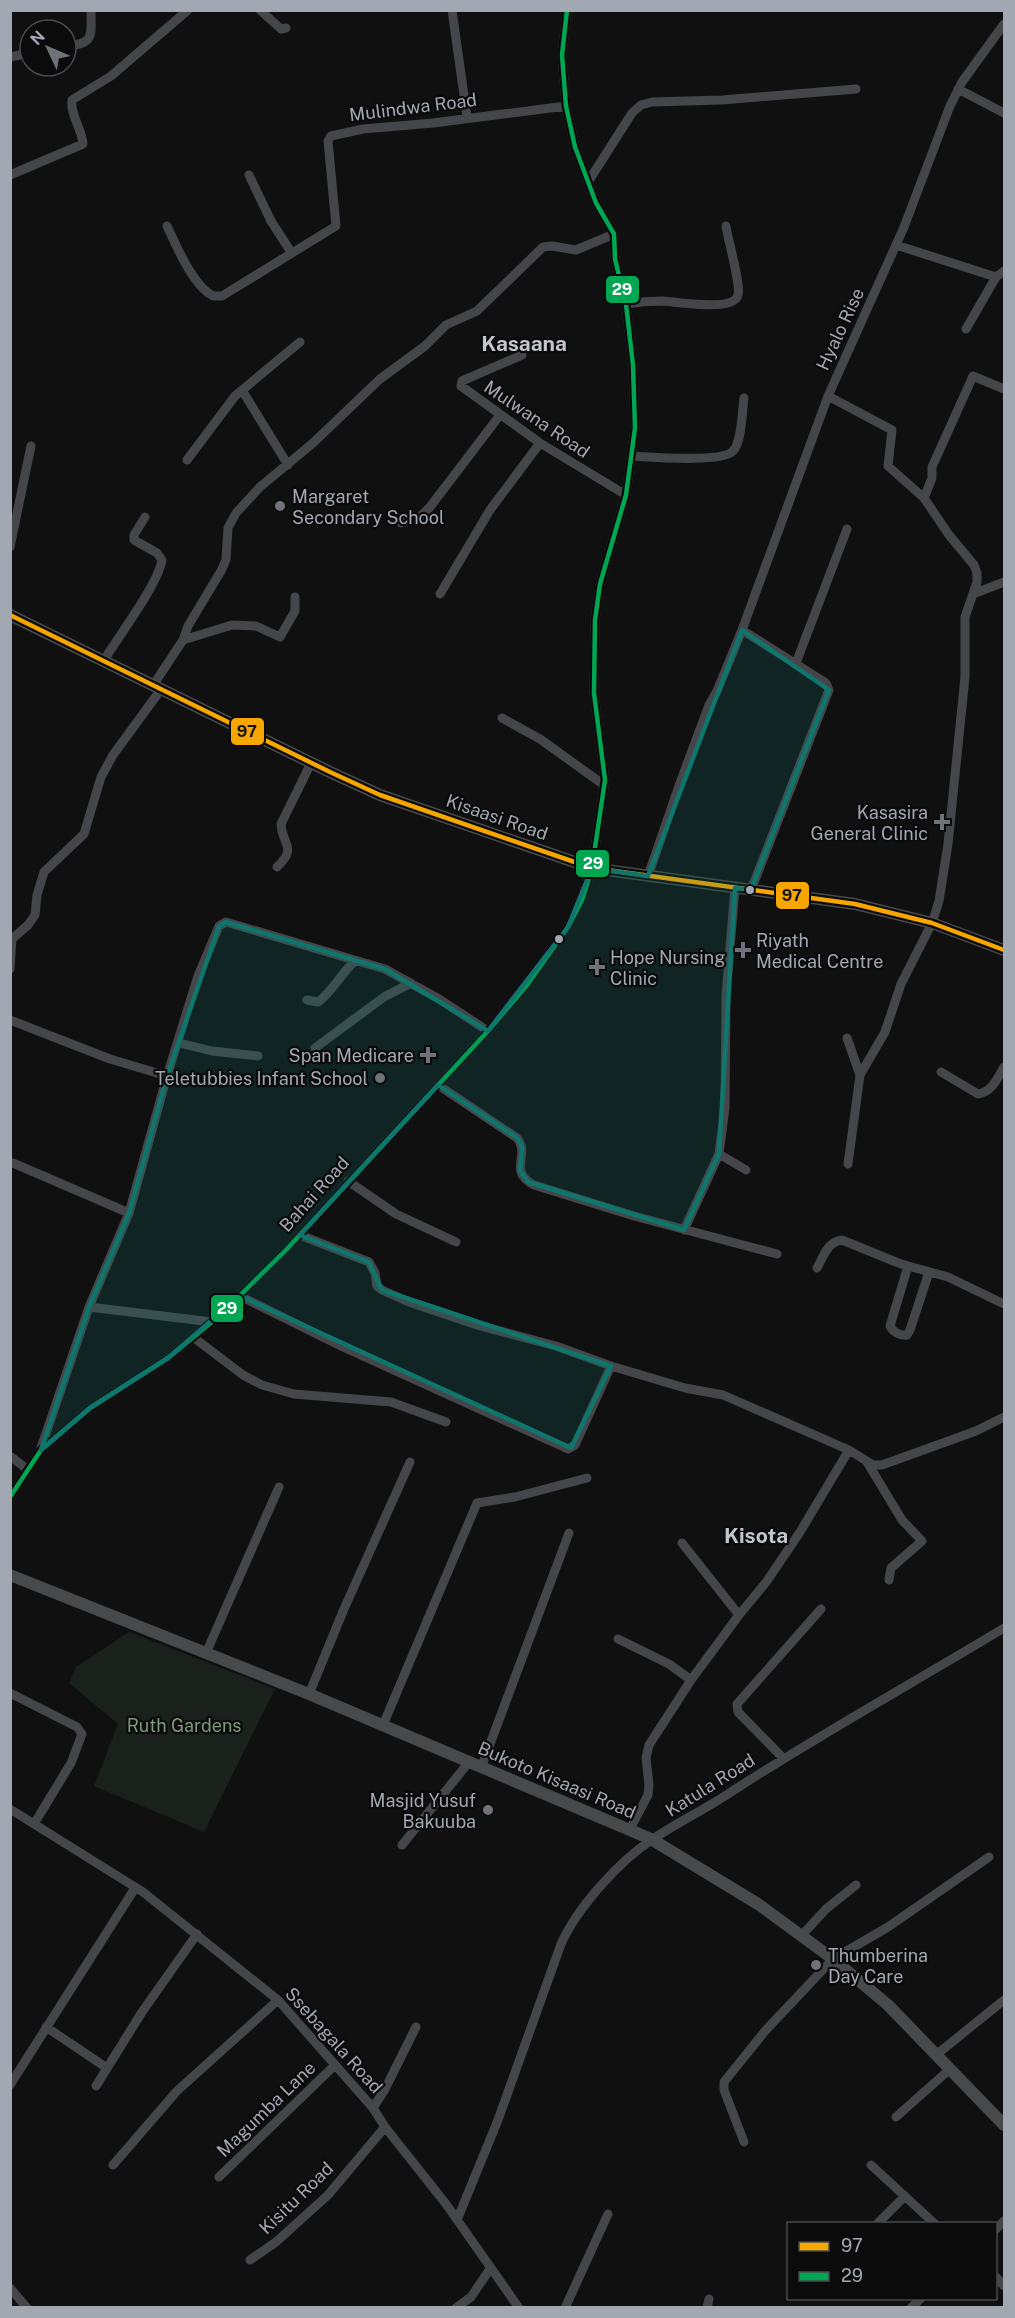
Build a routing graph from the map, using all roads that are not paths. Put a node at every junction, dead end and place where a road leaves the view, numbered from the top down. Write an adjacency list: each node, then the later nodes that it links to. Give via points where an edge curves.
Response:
1 (91, 10): 8 (street, via 91,36)
2 (188, 10): 14 (street, via 111,76 72,100 83,144)
3 (260, 10): 7 (street, via 281,30)
4 (452, 10): 13 (street)
5 (567, 10): 11 (street, via 562,55)
6 (1005, 24): 10 (street, Hyalo Rise)
7 (286, 28)
8 (78, 45)
9 (856, 89): 16 (street, via 641,105)
10 (958, 89): 12 (street); 20 (street, Hyalo Rise)
11 (566, 106): 13 (street, Mulindwa Road); 16 (street)
12 (1005, 113)
13 (467, 117): 21 (street, Mulindwa Road, via 331,136 328,141 336,226)
14 (10, 175)
15 (249, 175): 21 (street)
16 (588, 182): 19 (street)
17 (167, 226): 21 (street, Mulindwa Road, via 197,280 213,296 222,296)
18 (726, 226): 24 (street, via 739,286 735,300 701,305 645,301)
19 (614, 234): 24 (street, Bahai Road, via 615,259); 37 (street, via 576,250 543,248 477,311 446,325 380,379)
20 (896, 246): 23 (street); 30 (street, Hyalo Rise)
21 (291, 252)
22 (1005, 272): 23 (street)
23 (996, 277): 25 (street)
24 (626, 304): 35 (street, Bahai Road, via 633,365)
25 (966, 329)
26 (300, 342): 29 (street)
27 (522, 355): 32 (street, Mulwana Road, via 462,381 466,391)
28 (1005, 389): 39 (street, via 972,376 932,467)
29 (242, 390): 36 (street); 37 (street)
30 (828, 396): 39 (street, Hyalo Rise, via 890,427 893,433 888,466); 49 (street)
31 (744, 398): 35 (street, via 738,442 729,454 698,458)
32 (500, 415): 33 (street, Mulwana Road); 41 (street, via 430,507 421,516)
33 (540, 443): 38 (street, Mulwana Road); 45 (street, via 490,510)
34 (31, 446): 43 (street)
35 (632, 456): 38 (street, Bahai Road)
36 (187, 460)
37 (288, 465): 50 (street, via 236,513 228,528 226,560)
38 (626, 495): 56 (street, Bahai Road, via 600,584 595,620 594,693)
39 (924, 498): 46 (street, Hyalo Rise, via 974,566 977,582)
40 (145, 517): 51 (street, via 134,540 157,553 161,567)
41 (401, 523)
42 (847, 529): 52 (street)
43 (10, 547)
44 (1005, 582): 46 (street)
45 (440, 594)
46 (973, 594): 62 (street, Hyalo Rise, via 965,617 964,677 947,854)
47 (295, 597): 50 (street, via 295,611 280,637 256,626 232,625)
48 (10, 615): 51 (main road, Kisaasi Road)
49 (742, 630): 52 (street); 59 (street, via 709,705)
50 (183, 640): 53 (street)
51 (104, 660): 53 (main road, Kisaasi Road)
52 (796, 663): 61 (street, via 829,690)
53 (158, 686): 55 (main road, Kisaasi Road); 65 (street, via 101,777 84,834 44,872 33,920 12,939)
54 (502, 718): 56 (street, via 540,739)
55 (311, 763): 57 (street, via 281,824 289,852); 58 (main road, Kisaasi Road, via 380,795)
56 (604, 785): 58 (street, Bahai Road)
57 (277, 867)
58 (592, 868): 59 (main road, Kisaasi Road); 69 (street, Bahai Road, via 568,927 527,986)
59 (648, 876): 60 (main road, Kisaasi Road)
60 (735, 888): 61 (main road, Kisaasi Road); 79 (street, via 726,995 725,1108)
61 (751, 890): 62 (main road, Kisaasi Road, via 855,904)
62 (932, 923): 63 (main road, Kisaasi Road); 77 (street, Hyalo Rise, via 908,969 885,1032)
63 (1004, 947)
64 (355, 961): 66 (street, via 385,969); 67 (street, via 318,1002); 71 (street, via 222,923 198,976)
65 (10, 969)
66 (411, 983): 69 (street); 72 (street, via 384,997)
67 (307, 1000)
68 (10, 1020): 76 (street, via 110,1059)
69 (488, 1031): 78 (street, Bahai Road)
70 (847, 1038): 77 (street)
71 (179, 1043): 73 (street); 76 (street)
72 (315, 1048)
73 (258, 1056)
74 (1005, 1067): 75 (street, via 991,1089 978,1094)
75 (940, 1071)
76 (167, 1076): 84 (street)
77 (860, 1076): 81 (street)
78 (438, 1085): 83 (street, Bahai Road); 85 (street, via 517,1138 522,1147 520,1171 528,1182)
79 (719, 1154): 82 (street); 85 (street)
80 (13, 1163): 84 (street)
81 (848, 1164)
82 (746, 1170)
83 (348, 1181): 86 (street, Bahai Road); 87 (street, via 396,1214)
84 (129, 1213): 94 (street)
85 (684, 1230): 88 (street)
86 (300, 1235): 92 (street, Bahai Road); 97 (street, via 369,1262 377,1286 409,1302)
87 (456, 1242)
88 (777, 1254)
89 (908, 1266): 90 (street, via 842,1240 828,1246); 91 (street); 91 (street, via 890,1326 904,1335 910,1330)
90 (817, 1268)
91 (929, 1272): 93 (street)
92 (240, 1296): 95 (street, Bahai Road); 97 (street, via 568,1449 575,1445)
93 (1005, 1304)
94 (89, 1307): 95 (street); 100 (street)
95 (212, 1322): 96 (street, Bahai Road)
96 (193, 1337): 99 (street, via 262,1385 294,1395 390,1402); 100 (street, Bahai Road, via 143,1376 90,1408)
97 (611, 1366): 101 (street, via 723,1395)
98 (1005, 1417): 104 (street, via 882,1465)
99 (446, 1422)
100 (41, 1450): 105 (street, Bahai Road)
101 (849, 1450): 104 (street); 116 (street, via 780,1562)
102 (10, 1456): 105 (street)
103 (410, 1462): 122 (street)
104 (867, 1462): 113 (street, via 902,1520 922,1541 891,1568)
105 (27, 1469): 108 (street, Bahai Road)
106 (588, 1478): 123 (street, via 477,1503)
107 (279, 1487): 119 (street)
108 (10, 1497)
109 (569, 1533): 126 (street)
110 (682, 1543): 116 (street)
111 (10, 1565): 114 (main road, Bukoto Kisaasi Road)
112 (10, 1575): 114 (main road, Bukoto Kisaasi Road)
113 (889, 1580)
114 (27, 1581): 119 (main road, Bukoto Kisaasi Road)
115 (821, 1609): 124 (street, via 737,1704 738,1712)
116 (739, 1615): 120 (street)
117 (1005, 1628): 124 (street, Katula Road)
118 (618, 1639): 120 (street, via 669,1664)
119 (206, 1653): 122 (main road, Bukoto Kisaasi Road)
120 (691, 1680): 129 (street, via 649,1744 648,1795)
121 (10, 1693): 128 (street, via 77,1727 82,1734 71,1763)
122 (309, 1694): 123 (main road, Bukoto Kisaasi Road)
123 (383, 1725): 125 (main road, Bukoto Kisaasi Road)
124 (783, 1758): 130 (street, Katula Road)
125 (469, 1762): 126 (main road, Bukoto Kisaasi Road); 131 (street)
126 (482, 1768): 129 (main road, Bukoto Kisaasi Road)
127 (10, 1809): 128 (street, Ssebagala Road)
128 (34, 1824): 134 (street, Ssebagala Road)
129 (630, 1829): 130 (main road, Bukoto Kisaasi Road)
130 (651, 1839): 136 (main road, Bukoto Kisaasi Road); 158 (street, Katula Road, via 589,1900 567,1931)
131 (402, 1845)
132 (989, 1857): 137 (street, via 888,1927)
133 (856, 1885): 136 (street)
134 (135, 1888): 135 (street, Ssebagala Road); 140 (street)
135 (197, 1934): 138 (street, Ssebagala Road); 144 (street)
136 (802, 1935): 137 (main road, Bukoto Kisaasi Road)
137 (833, 1959): 142 (main road, Bukoto Kisaasi Road, via 888,2005); 152 (street, via 765,2031 724,2082)
138 (278, 2000): 143 (street, Ssebagala Road); 153 (street, via 177,2091)
139 (1005, 2000): 142 (street)
140 (46, 2027): 144 (street); 146 (street)
141 (416, 2027): 148 (street)
142 (936, 2055): 145 (main road, Bukoto Kisaasi Road)
143 (335, 2065): 148 (street, Ssebagala Road); 155 (street, Magumba Lane)
144 (107, 2068): 147 (street)
145 (950, 2069): 149 (street); 150 (main road, Bukoto Kisaasi Road)
146 (10, 2085)
147 (96, 2086)
148 (373, 2108): 151 (street, Ssebagala Road)
149 (896, 2117)
150 (1005, 2125)
151 (384, 2127): 158 (street, Ssebagala Road); 161 (street, Kisitu Road, via 328,2195)
152 (744, 2142)
153 (113, 2165)
154 (871, 2165): 156 (street)
155 (219, 2177)
156 (905, 2196): 159 (street); 160 (street)
157 (608, 2214): 167 (street)
158 (458, 2220): 162 (street, Ssebagala Road)
159 (878, 2222)
160 (934, 2222)
161 (250, 2260)
162 (490, 2269): 165 (street, via 471,2297); 166 (street, Ssebagala Road)
163 (10, 2288): 164 (street)
164 (27, 2307)
165 (456, 2307)
166 (519, 2307)
167 (565, 2307)

